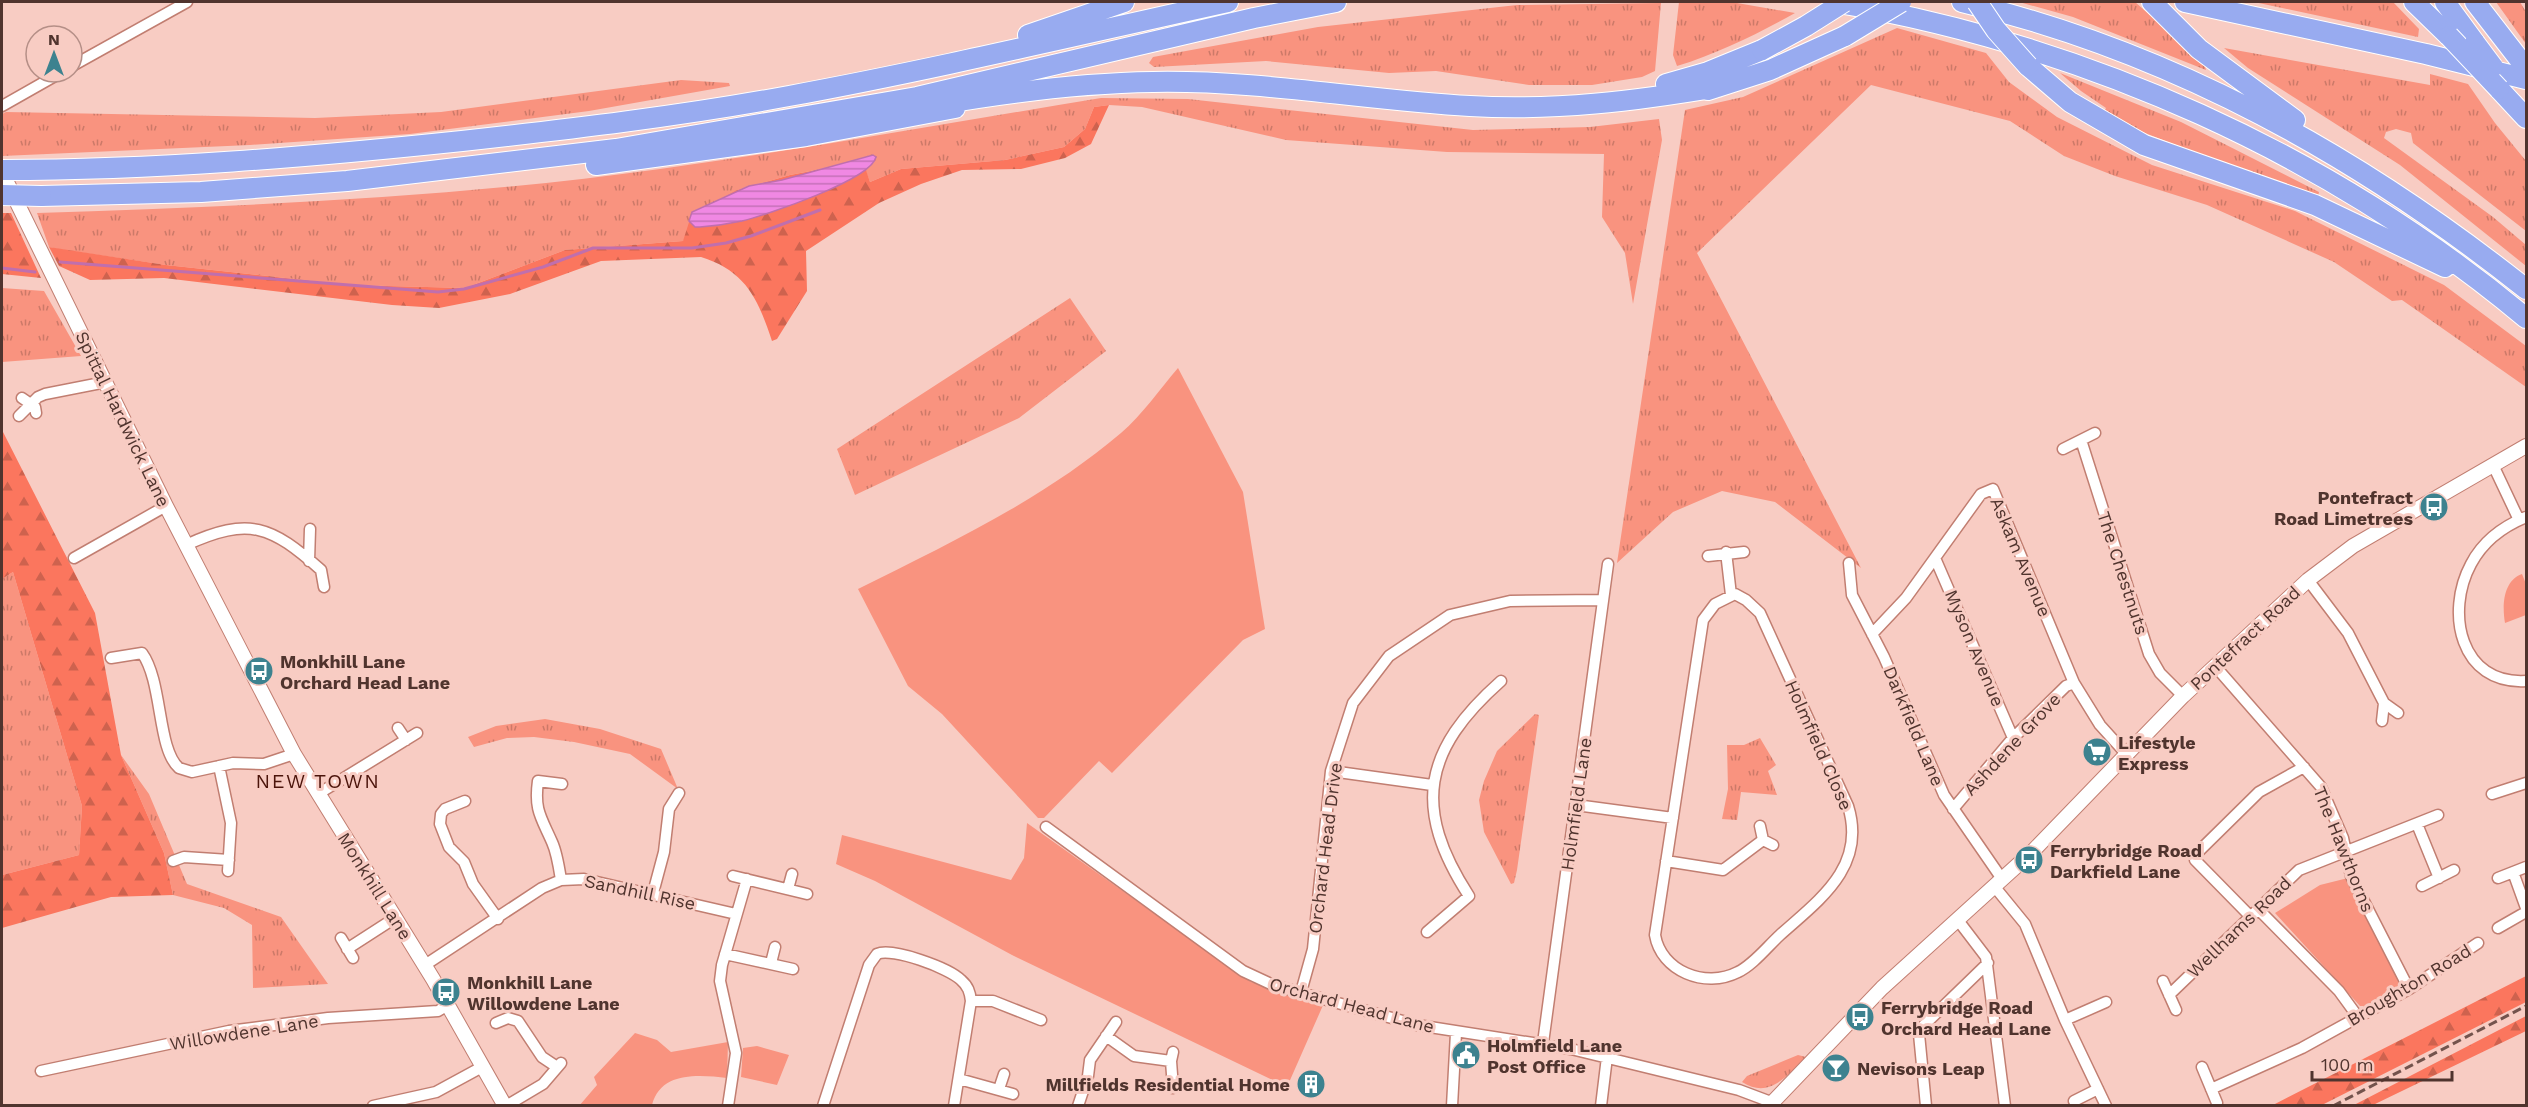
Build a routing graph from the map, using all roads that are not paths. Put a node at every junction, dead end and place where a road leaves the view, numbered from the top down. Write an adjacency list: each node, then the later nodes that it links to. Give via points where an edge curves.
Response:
1 (187, 2): 15 (street)
2 (1124, 2): 16 (highway)
3 (1228, 2): 16 (highway)
4 (1336, 2): 28 (highway, via 917,97)
5 (1833, 2): 34 (highway, via 1930,21 2036,51 2130,84 2209,118 2281,153 2376,209)
6 (1844, 2): 25 (highway, bridge, via 1762,50 1708,72 1663,85)
7 (1902, 2): 21 (highway, bridge, via 1845,36 1770,70)
8 (1962, 2): 31 (highway, via 2070,31 2138,56 2280,123)
9 (1977, 2): 34 (highway, bridge, via 2028,66 2070,102 2118,132 2170,155 2315,205 2442,266)
10 (2152, 2): 31 (highway, via 2216,63)
11 (2185, 2): 18 (highway)
12 (2414, 2): 22 (highway, bridge)
13 (2445, 2): 22 (highway, bridge)
14 (2475, 2): 17 (highway)
15 (84, 59)
16 (941, 65): 29 (highway, via 789,96 524,134 150,168)
17 (2526, 68)
18 (2526, 79)
19 (41, 84): 24 (street)
20 (1246, 87): 21 (highway, via 1442,113 1514,117 1628,108); 23 (highway, via 1143,82); 25 (highway, via 1469,106)
21 (1718, 87): 25 (highway, via 1630,101)
22 (2505, 90): 26 (highway); 27 (highway)
23 (1003, 96): 28 (highway, via 769,131); 30 (highway, via 806,136 656,158 473,177)
24 (2, 106)
25 (1539, 106)
26 (2526, 113)
27 (2526, 118)
28 (678, 139): 30 (highway)
29 (2, 171): 35 (street, Spittal Hardwick Lane)
30 (384, 178): 32 (highway, bridge, via 201,192)
31 (2387, 189): 33 (highway)
32 (2, 195)
33 (2526, 289)
34 (2523, 315)
35 (106, 382): 36 (street, via 38,397); 42 (street, Spittal Hardwick Lane)
36 (19, 416)
37 (2095, 433): 38 (street)
38 (2081, 440): 40 (street); 65 (street, The Chestnuts, via 2149,654 2160,673)
39 (2526, 446): 41 (street, Pontefract Road)
40 (2063, 449)
41 (2493, 465): 43 (street); 54 (street, Pontefract Road, via 2353,546)
42 (166, 506): 45 (street, Spittal Hardwick Lane); 49 (street)
43 (2523, 519): 63 (street, via 2493,537 2476,555 2464,579 2459,606 2463,639 2479,667 2497,677)
44 (310, 529): 51 (street)
45 (186, 545): 51 (street, via 221,532 261,529 278,535); 60 (street, Spittal Hardwick Lane)
46 (1726, 552): 47 (street); 48 (street); 56 (street)
47 (1744, 552)
48 (1707, 556)
49 (74, 558)
50 (1935, 558): 58 (street, Askam Avenue, via 1906,598); 64 (street, Askam Avenue, via 1981,494 1994,489); 71 (street, Myson Avenue)
51 (309, 561): 55 (street, via 321,570)
52 (1849, 563): 58 (street, Darkfield Lane, via 1852,595)
53 (1608, 564): 57 (street, Holmfield Lane)
54 (2308, 580): 61 (street, Pontefract Road); 66 (street, via 2348,633)
55 (324, 587)
56 (1731, 595): 88 (street, Holmfield Close, via 1714,604 1703,620); 96 (street, Holmfield Close, via 1740,595 1760,613 1848,806 1852,828 1848,857 1831,889 1740,972 1713,978 1675,969 1657,946 1655,935)
57 (1603, 600): 77 (street, Orchard Head Drive, via 1510,601 1450,615 1389,656 1353,703); 85 (street, Holmfield Lane)
58 (1872, 634): 86 (street, Darkfield Lane)
59 (111, 658): 75 (street, via 142,649 175,764 192,772)
60 (248, 665): 73 (street, Monkhill Lane)
61 (2215, 666): 65 (street, Pontefract Road); 76 (street, The Hawthorns)
62 (1501, 681): 80 (street, via 1473,705 1456,728 1444,748)
63 (2526, 681)
64 (2074, 683): 71 (street, Ashdene Grove, via 2066,686); 74 (street, Askam Avenue, via 2100,724)
65 (2183, 696): 74 (street, Pontefract Road)
66 (2384, 703): 67 (street); 68 (street)
67 (2398, 713)
68 (2382, 721)
69 (398, 728): 72 (street)
70 (417, 733): 72 (street)
71 (2013, 738): 86 (street, Ashdene Grove)
72 (406, 740): 82 (street)
73 (294, 754): 75 (street, via 274,763); 82 (street, Monkhill Lane)
74 (2128, 756): 106 (street, Pontefract Road)
75 (219, 766): 95 (street, via 231,823 228,866 184,858)
76 (2304, 767): 94 (street, The Hawthorns, via 2320,787); 112 (street, via 2259,792 2195,855 2195,860)
77 (1331, 771): 80 (street); 129 (street, Orchard Head Drive, via 1313,949)
78 (2526, 783): 83 (street)
79 (562, 784): 105 (street, via 538,782 536,800 537,811 553,843)
80 (1432, 785): 118 (street, via 1440,838 1449,864 1469,896)
81 (679, 793): 109 (street, via 669,809)
82 (318, 794): 114 (street, Monkhill Lane)
83 (2492, 794)
84 (465, 801): 115 (street, via 446,809 440,824 449,847 464,862 473,884)
85 (1576, 805): 88 (street); 142 (street, Holmfield Lane)
86 (1953, 809): 106 (street, Darkfield Lane)
87 (2438, 815): 89 (street, Wellhams Road)
88 (1673, 818): 96 (street, Holmfield Close)
89 (2417, 824): 94 (street, Wellhams Road); 102 (street)
90 (1760, 826): 92 (street)
91 (1046, 827): 129 (street, Orchard Head Lane, via 1243,971)
92 (1762, 840): 93 (street); 96 (street, via 1723,870)
93 (1773, 845)
94 (2346, 852): 112 (street, Wellhams Road, via 2299,870); 128 (street, The Hawthorns, via 2351,876)
95 (173, 861)
96 (1666, 861)
97 (2526, 867): 99 (street)
98 (2454, 870): 102 (street)
99 (2513, 872): 103 (street); 111 (street)
100 (792, 874): 108 (street)
101 (733, 876): 104 (street)
102 (2439, 878): 107 (street)
103 (2498, 878)
104 (747, 879): 108 (street); 113 (street)
105 (561, 880): 109 (street, Sandhill Rise, via 584,879); 115 (street, Sandhill Rise, via 542,888)
106 (1998, 882): 116 (street, Pontefract Road); 137 (street, Darkfield Lane, via 2025,924)
107 (2422, 886)
108 (788, 889): 110 (street)
109 (653, 894): 113 (street, Sandhill Rise)
110 (807, 894)
111 (2526, 910): 117 (street)
112 (2254, 912): 130 (street, Wellhams Road); 135 (street, via 2340,991)
113 (736, 914): 122 (street)
114 (395, 918): 119 (street, via 350,953); 125 (street, Monkhill Lane)
115 (498, 919): 125 (street, Sandhill Rise)
116 (1957, 919): 124 (street); 156 (street, Pontefract Road, via 1865,1004)
117 (2498, 928)
118 (1427, 932)
119 (341, 938)
120 (2478, 943): 128 (street, Broughton Road)
121 (775, 947): 123 (street)
122 (725, 954): 123 (street); 159 (street, via 720,990 736,1060)
123 (771, 963): 126 (street)
124 (1988, 963): 165 (street, via 1922,1027 1919,1034); 166 (street)
125 (424, 965): 133 (street, Monkhill Lane)
126 (793, 969)
127 (2163, 981): 130 (street, Wellhams Road)
128 (2409, 989): 135 (street, Broughton Road)
129 (1300, 992): 140 (street, Orchard Head Lane)
130 (2169, 995): 134 (street, Wellhams Road)
131 (971, 1001): 136 (street, via 1026,1008); 148 (street); 160 (street, via 968,988 959,978 899,953 877,954 865,976)
132 (2106, 1002): 137 (street)
133 (448, 1005): 144 (street, Monkhill Lane); 146 (street, Willowdene Lane, via 438,1011 328,1018 229,1031)
134 (2176, 1010)
135 (2358, 1017): 152 (street, Broughton Road, via 2302,1048)
136 (1041, 1020)
137 (2065, 1020): 151 (street, Darkfield Lane)
138 (1116, 1022): 141 (street)
139 (496, 1023): 158 (street, via 508,1018 518,1021 542,1057 559,1065 543,1084)
140 (1456, 1033): 142 (street, Orchard Head Lane); 163 (street)
141 (1106, 1036): 149 (street, via 1134,1056 1172,1057); 162 (street, via 1090,1059)
142 (1543, 1043): 143 (street, Orchard Head Lane)
143 (1607, 1057): 156 (street, Orchard Head Lane, via 1739,1090); 164 (street)
144 (482, 1067): 157 (street, via 436,1092); 158 (street, Monkhill Lane)
145 (2202, 1067): 152 (street)
146 (41, 1071)
147 (1004, 1074): 150 (street)
148 (959, 1079): 150 (street); 161 (street)
149 (1173, 1088)
150 (999, 1089): 153 (street)
151 (2098, 1089): 154 (street); 167 (street, Darkfield Lane)
152 (2211, 1089): 155 (street)
153 (1013, 1094)
154 (2074, 1101)
155 (2217, 1103)
156 (1770, 1104)
157 (373, 1106)
158 (506, 1106)
159 (728, 1106)
160 (824, 1106)
161 (954, 1106)
162 (1078, 1106)
163 (1452, 1106)
164 (1601, 1106)
165 (1926, 1106)
166 (2005, 1106)
167 (2106, 1106)

